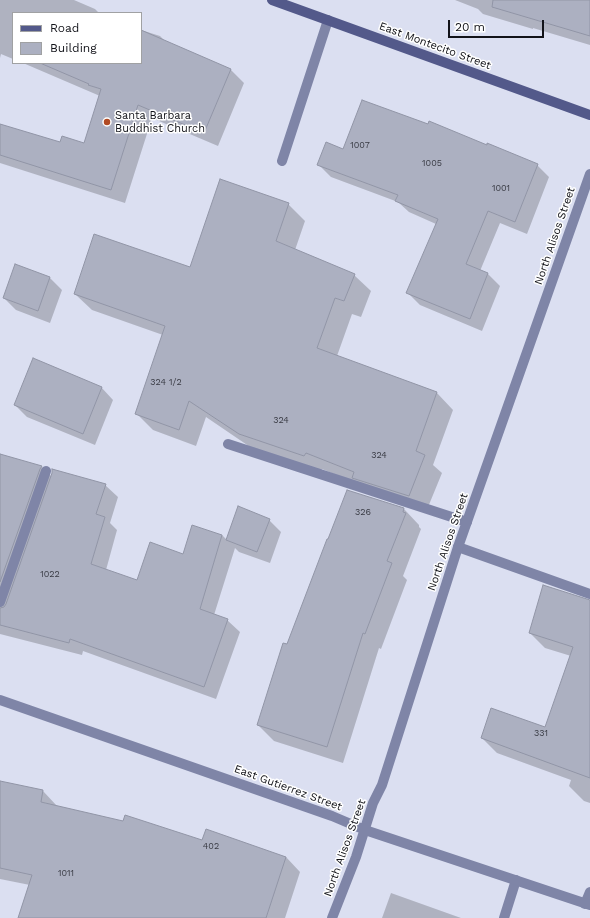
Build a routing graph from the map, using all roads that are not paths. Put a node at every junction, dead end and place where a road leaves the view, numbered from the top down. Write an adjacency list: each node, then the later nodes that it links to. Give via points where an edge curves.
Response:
1 (272, 0): 2 (main road, East Montecito Street)
2 (328, 20): 3 (main road, East Montecito Street); 4 (street)
3 (590, 115)
4 (282, 161)
5 (590, 174): 8 (street, North Alisos Street)
6 (228, 444): 8 (street)
7 (46, 471): 11 (street)
8 (467, 522): 9 (street, North Alisos Street)
9 (458, 547): 10 (street); 13 (street, North Alisos Street, via 382,785 373,803)
10 (590, 594)
11 (0, 602)
12 (0, 700): 13 (street, East Gutierrez Street, via 332,816)
13 (365, 830): 14 (street, East Gutierrez Street); 17 (street, North Alisos Street)
14 (516, 880): 16 (street, East Gutierrez Street); 18 (street)
15 (590, 892): 16 (street)
16 (588, 904)
17 (332, 918)
18 (504, 918)

